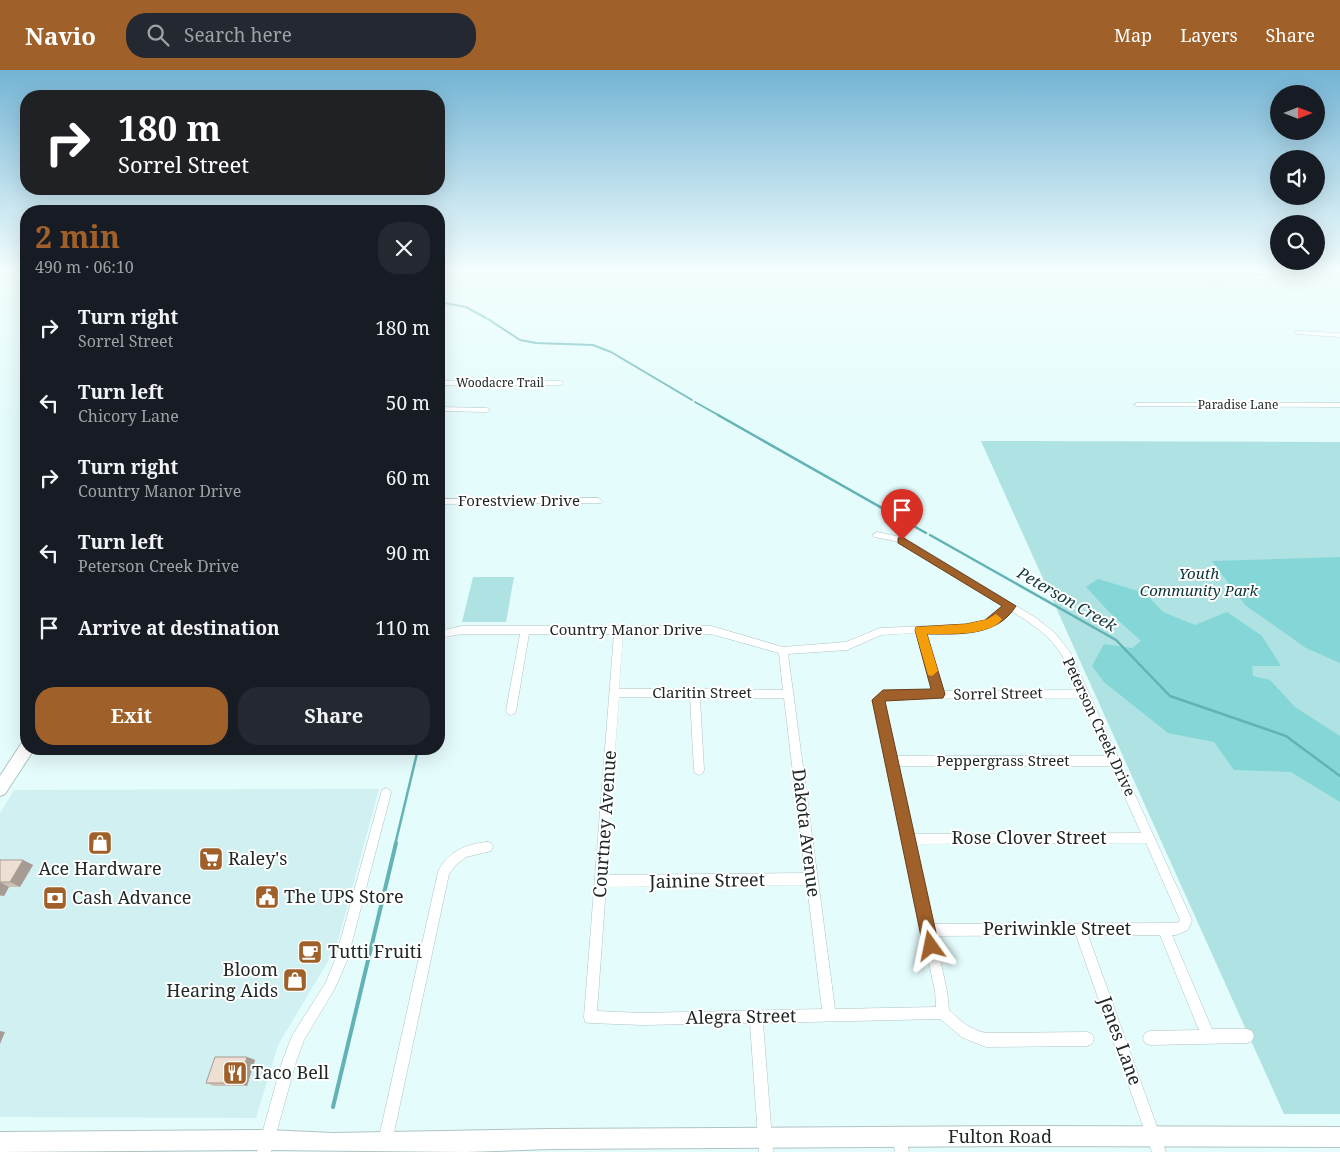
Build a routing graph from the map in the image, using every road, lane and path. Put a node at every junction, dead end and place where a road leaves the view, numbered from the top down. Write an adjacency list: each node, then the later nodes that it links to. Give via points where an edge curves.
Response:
1 (1298, 333): 2 (street)
2 (1340, 335)
3 (445, 383): 4 (street, Woodacre Trail)
4 (561, 383)
5 (1137, 405): 6 (street, Paradise Lane)
6 (1340, 405)
7 (445, 409): 8 (street)
8 (486, 410)
9 (598, 501): 10 (street, Forestview Drive)
10 (445, 502)
11 (877, 535): 12 (street, Peterson Creek Drive, via 902,540)
12 (1010, 606): 15 (street, Country Manor Drive, via 992,623 985,625 966,629); 22 (street, Peterson Creek Drive, via 1051,634 1067,655)
13 (525, 630): 14 (street, Country Manor Drive); 16 (street, Country Manor Drive); 24 (street)
14 (619, 630): 17 (street, Country Manor Drive, via 710,630); 19 (street, Courtney Avenue)
15 (920, 630): 17 (street, Country Manor Drive, via 880,632 847,646); 21 (street)
16 (445, 633)
17 (783, 651): 20 (street, Dakota Avenue)
18 (695, 692): 19 (street, Claritin Street); 20 (street, Claritin Street); 28 (street)
19 (615, 693): 35 (street, Courtney Avenue, via 606,783)
20 (788, 694): 34 (street, Dakota Avenue)
21 (939, 694): 22 (street, Sorrel Street); 23 (street, Sorrel Street)
22 (1084, 694): 27 (street, Peterson Creek Drive)
23 (881, 697): 26 (street, via 878,701)
24 (511, 710)
25 (22, 755): 29 (main road)
26 (891, 761): 27 (street, Peppergrass Street); 32 (street)
27 (1116, 761): 31 (street, Peterson Creek Drive)
28 (699, 770)
29 (0, 789)
30 (386, 793): 55 (street, via 341,961 330,986 299,1036)
31 (1150, 838): 32 (street, Rose Clover Street); 36 (street, Peterson Creek Drive, via 1186,920)
32 (908, 839): 39 (street)
33 (487, 847): 51 (street, via 463,852 444,872)
34 (812, 879): 35 (street, Jainine Street); 42 (street, Dakota Avenue)
35 (602, 881): 44 (street, Courtney Avenue)
36 (1184, 926): 38 (street, Periwinkle Street)
37 (1080, 929): 38 (street, Periwinkle Street); 39 (street, Periwinkle Street); 52 (street, Jenes Lane)
38 (1163, 929): 45 (street)
39 (928, 930): 40 (street)
40 (943, 1013): 41 (street); 48 (street, via 975,1038)
41 (892, 1014): 42 (street, Alegra Street)
42 (829, 1015): 43 (street, Alegra Street)
43 (756, 1017): 44 (street, Alegra Street); 53 (street)
44 (590, 1018)
45 (1208, 1036): 46 (street); 47 (street)
46 (1247, 1036)
47 (1150, 1038)
48 (1087, 1039)
49 (1340, 1137): 52 (main road, Fulton Road)
50 (0, 1142): 55 (main road, Fulton Road)
51 (385, 1142): 55 (main road, Fulton Road); 56 (main road, Fulton Road)
52 (1157, 1144): 54 (main road, Fulton Road)
53 (765, 1145): 54 (main road, Fulton Road); 56 (main road, Fulton Road)
54 (901, 1145)
55 (266, 1146)
56 (632, 1146)

